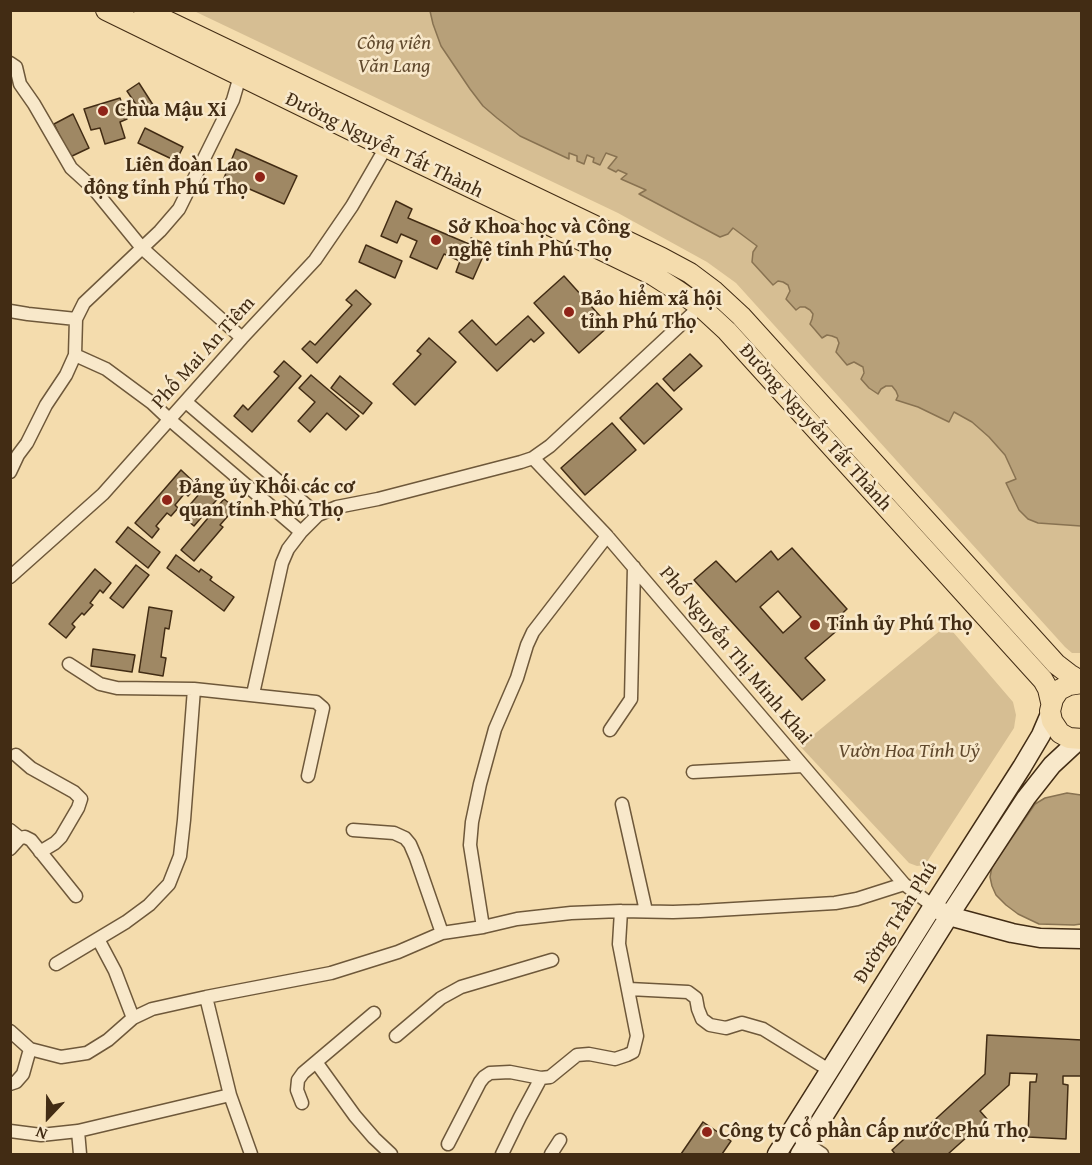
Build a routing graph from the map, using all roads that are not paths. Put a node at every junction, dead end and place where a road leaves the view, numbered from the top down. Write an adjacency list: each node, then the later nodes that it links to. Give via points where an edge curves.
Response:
1 (106, 10): 4 (main road, Đường Nguyễn Tất Thành)
2 (144, 10): 5 (main road, Đường Nguyễn Tất Thành)
3 (10, 63): 6 (street, via 71,168 93,188)
4 (240, 76): 5 (main road, Đường Nguyễn Tất Thành); 6 (street, via 179,209)
5 (391, 139): 7 (main road, Đường Nguyễn Tất Thành, via 662,258); 8 (main road, Đường Nguyễn Tất Thành, via 653,275); 11 (street, Phố Mai An Tiêm, via 315,260)
6 (142, 248): 10 (street, via 84,303); 11 (street)
7 (714, 291): 8 (street); 23 (main road, Đường Nguyễn Tất Thành, via 741,316 1056,664)
8 (701, 307): 15 (street); 26 (main road, Đường Nguyễn Tất Thành, via 1035,672 1045,684)
9 (10, 311): 10 (street)
10 (76, 319): 12 (street)
11 (242, 338): 13 (street, Phố Mai An Tiêm)
12 (75, 355): 14 (street, via 128,384); 16 (street)
13 (186, 402): 14 (street, Phố Mai An Tiêm); 17 (street)
14 (170, 420): 18 (street); 21 (street, Phố Mai An Tiêm, via 103,494)
15 (533, 458): 17 (street); 19 (street, Phố Nguyễn Thị Minh Khai)
16 (10, 472)
17 (318, 515): 18 (street)
18 (301, 532): 25 (street, via 282,563)
19 (607, 536): 20 (street, Phố Nguyễn Thị Minh Khai); 44 (street, via 533,632 495,729 480,784 470,845)
20 (634, 567): 27 (street, via 631,699); 30 (street, Phố Nguyễn Thị Minh Khai)
21 (10, 576)
22 (69, 664): 24 (street, via 100,684 117,688)
23 (1082, 683): 26 (main road, via 1062,688 1054,696)
24 (194, 689): 25 (street); 46 (street, via 180,856 169,884 149,905)
25 (253, 694): 32 (street, via 316,702 323,708)
26 (1051, 708): 28 (main road, Đường Nguyễn Tất Thành, via 1053,724 1060,732); 40 (main road, Đường Trần Phú, via 1022,767)
27 (610, 730)
28 (1081, 740): 43 (main road, Đường Trần Phú, via 1035,786)
29 (16, 755): 37 (street, via 81,799 61,837)
30 (803, 766): 31 (street); 38 (street, Phố Nguyễn Thị Minh Khai)
31 (693, 772)
32 (308, 776)
33 (622, 804): 42 (street)
34 (353, 830): 45 (street, via 394,833 405,838)
35 (15, 834): 36 (street); 37 (street, via 31,840)
36 (10, 849)
37 (40, 852): 39 (street)
38 (904, 884): 40 (street, Phố Nguyễn Thị Minh Khai); 42 (street, via 835,903)
39 (76, 896)
40 (933, 906): 43 (main road); 58 (main road, Đường Trần Phú)
41 (621, 911): 42 (street); 44 (street, via 517,919); 50 (street, via 619,944)
42 (646, 911)
43 (949, 916): 47 (main road, via 1021,935); 68 (main road, Đường Trần Phú)
44 (483, 927): 45 (street)
45 (442, 933): 51 (street, via 331,973)
46 (98, 939): 49 (street); 53 (street)
47 (1082, 939)
48 (552, 960): 55 (street, via 461,987 441,998)
49 (56, 964)
50 (629, 989): 58 (street, via 688,992 696,998 702,1019 710,1025 726,1028 742,1023 763,1029); 59 (street, via 637,1036 633,1052 615,1059 577,1055 550,1077)
51 (206, 997): 53 (street, via 152,1009); 61 (street)
52 (374, 1013): 57 (street)
53 (133, 1018): 56 (street, via 87,1053 61,1057)
54 (10, 1031): 56 (street)
55 (396, 1036)
56 (30, 1049): 60 (street, via 22,1074)
57 (316, 1062): 62 (street, via 298,1080); 71 (street, via 355,1116)
58 (829, 1070): 65 (main road, Đường Trần Phú)
59 (541, 1078): 67 (street, via 510,1072 484,1077); 72 (street)
60 (10, 1084)
61 (230, 1095): 64 (street); 69 (street)
62 (302, 1103)
63 (10, 1131): 64 (street, via 41,1135)
64 (78, 1131): 70 (street)
65 (791, 1133): 68 (street); 74 (main road, Đường Trần Phú)
66 (560, 1140): 73 (street)
67 (448, 1144)
68 (803, 1149): 75 (street)
69 (249, 1154)
70 (80, 1155)
71 (391, 1155)
72 (502, 1155)
73 (551, 1155)
74 (777, 1155)
75 (822, 1155)

